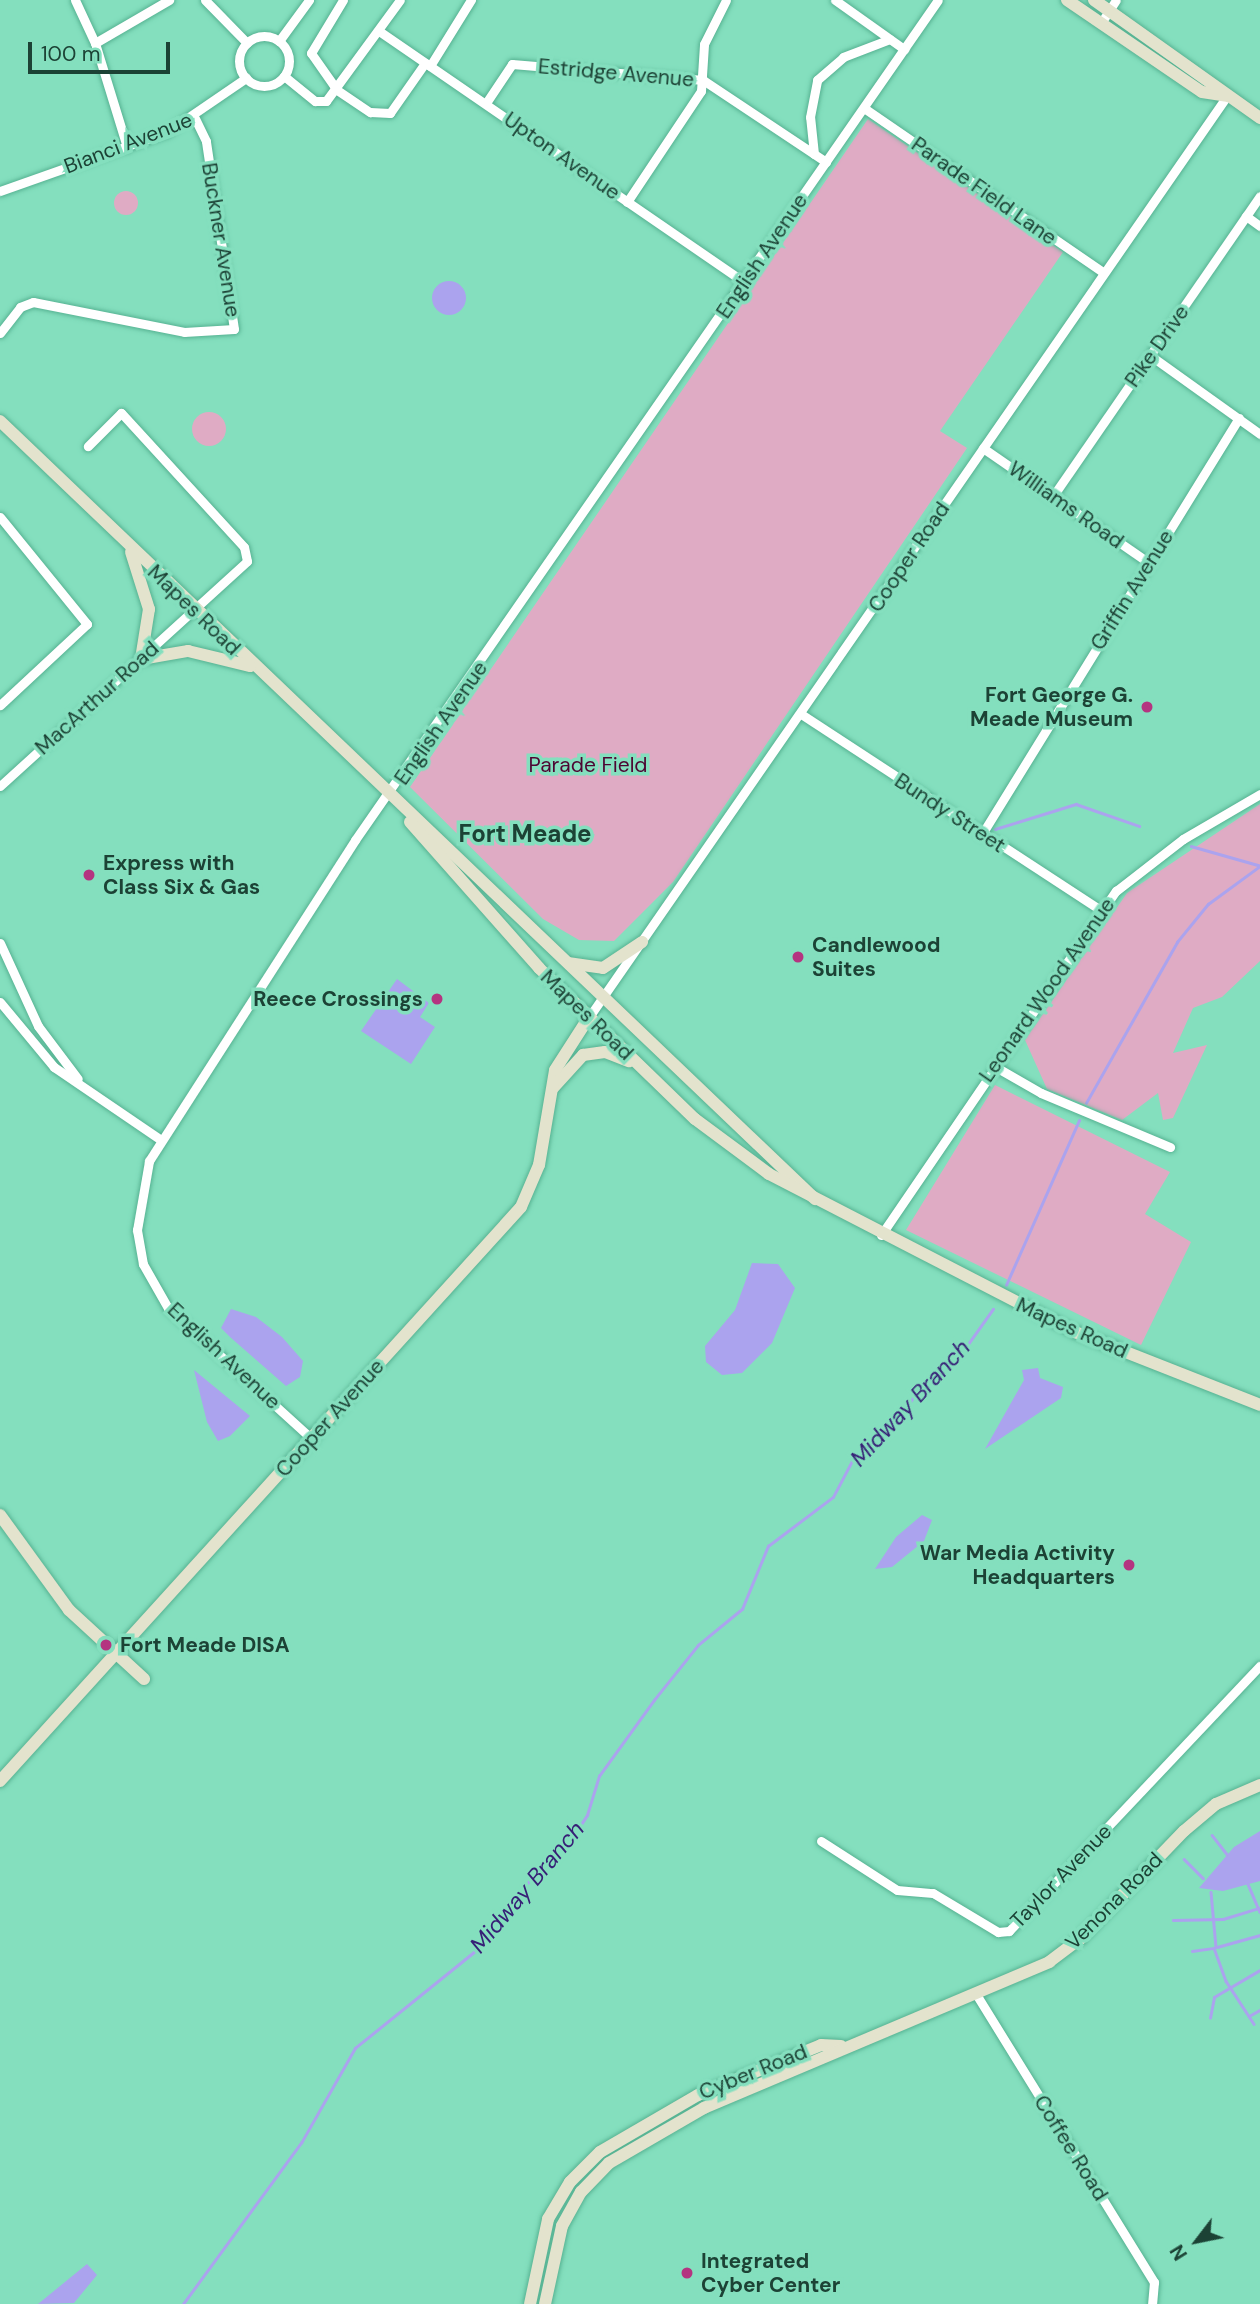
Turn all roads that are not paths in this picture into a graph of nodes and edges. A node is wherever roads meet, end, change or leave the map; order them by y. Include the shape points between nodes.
1 (75, 0) edge
2 (169, 0) edge
3 (205, 0) edge
4 (309, 0) edge
5 (343, 0) edge
6 (400, 0) edge
7 (471, 0) edge
8 (726, 0) edge
9 (835, 0) edge
10 (938, 0) edge
11 (1068, 0) edge
12 (1094, 0) edge
13 (1113, 5) edge
14 (1101, 23) junction
15 (379, 31) junction
16 (890, 39) junction
17 (279, 41) junction
18 (95, 43) junction
19 (247, 43) junction
20 (904, 49) junction
21 (428, 65) junction
22 (284, 76) junction
23 (246, 78) junction
24 (703, 80) junction
25 (337, 90) junction
26 (1227, 96) junction
27 (486, 103) junction
28 (864, 108) junction
29 (195, 118) junction
30 (1260, 118) edge
31 (127, 147) junction
32 (814, 154) junction
33 (826, 162) junction
34 (1, 187) edge
35 (1260, 196) edge
36 (627, 202) junction
37 (1246, 216) junction
38 (1260, 226) edge
39 (1104, 273) junction
40 (744, 282) junction
41 (0, 332) edge
42 (1151, 356) junction
43 (1239, 418) junction
44 (0, 421) edge
45 (1260, 434) edge
46 (89, 446) dead end
47 (983, 448) junction
48 (1053, 496) junction
49 (0, 517) edge
50 (130, 548) junction
51 (1149, 563) junction
52 (195, 610) junction
53 (141, 659) junction
54 (255, 668) junction
55 (0, 705) edge
56 (801, 714) junction
57 (0, 786) edge
58 (1260, 794) edge
59 (390, 797) junction
60 (982, 834) junction
61 (1101, 910) junction
62 (642, 942) junction
63 (0, 943) edge
64 (4, 957) edge
65 (564, 961) junction
66 (603, 998) junction
67 (0, 1002) edge
68 (589, 1017) junction
69 (38, 1026) junction
70 (22, 1035) junction
71 (639, 1065) junction
72 (994, 1066) junction
73 (81, 1083) junction
74 (551, 1091) junction
75 (161, 1140) junction
76 (1170, 1147) dead end
77 (815, 1199) junction
78 (881, 1235) junction
79 (1260, 1405) edge
80 (313, 1440) junction
81 (0, 1515) edge
82 (114, 1653) junction
83 (1260, 1666) edge
84 (144, 1679) dead end
85 (0, 1782) edge
86 (1260, 1785) edge
87 (821, 1841) dead end
88 (976, 1994) junction
89 (841, 2046) junction
90 (530, 2304) edge
91 (545, 2304) edge
92 (1152, 2304) edge

1 - 18 street
2 - 18 street
3 - 19 street
4 - 17 street
5 - 25 street via 311,53
6 - 15 street
7 - 21 street
8 - 24 street via 707,33
9 - 16 street
10 - 20 street, English Avenue
11 - 14 street
12 - 13 street
13 - 14 street
13 - 26 street
14 - 26 street via 1202,92
15 - 21 street, Upton Avenue
15 - 25 street
16 - 20 street
16 - 32 street via 843,57 817,80 810,117
17 - 19 street via 260,36
17 - 22 street via 289,58
18 - 31 street
19 - 23 street via 239,65
20 - 28 street, English Avenue
21 - 25 street via 390,113 370,112
21 - 27 street, Upton Avenue
22 - 23 street via 267,86
22 - 25 street via 315,101
23 - 29 street, Bianci Avenue
24 - 27 street, Estridge Avenue via 512,64
24 - 32 street, Estridge Avenue
24 - 36 street
26 - 30 street
26 - 39 street, Cooper Road
27 - 36 street, Upton Avenue
28 - 33 street, English Avenue
28 - 39 street, Parade Field Lane
29 - 31 street, Bianci Avenue
29 - 41 street, Buckner Avenue via 206,141 234,329 184,332 33,302 20,307
31 - 34 street, Bianci Avenue
32 - 33 street, Estridge Avenue
33 - 40 street, English Avenue
35 - 37 street, Pike Drive
36 - 40 street, Upton Avenue
37 - 38 street
37 - 42 street, Pike Drive
39 - 47 street, Cooper Road
40 - 59 street, English Avenue
42 - 43 street
42 - 48 street, Pike Drive
43 - 45 street
43 - 51 street, Griffin Avenue
44 - 50 street, Mapes Road
46 - 52 street, MacArthur Road via 121,413 244,547 244,566
47 - 48 street, Williams Road
47 - 56 street, Cooper Road
48 - 51 street, Williams Road
49 - 55 street via 87,624
50 - 52 street, Mapes Road
50 - 53 street via 149,609
51 - 60 street, Griffin Avenue
52 - 53 street, MacArthur Road
52 - 54 street, Mapes Road
53 - 54 street via 188,651
53 - 57 street, MacArthur Road
54 - 59 street, Mapes Road
56 - 60 street, Bundy Street
56 - 62 street, Cooper Road
58 - 61 street, Leonard Wood Avenue via 1155,858
59 - 65 street, Mapes Road
59 - 68 street, Mapes Road
59 - 75 street, English Avenue
60 - 61 street, Bundy Street
61 - 72 street, Leonard Wood Avenue
62 - 65 street via 603,968
62 - 66 street, Cooper Road
63 - 64 street
64 - 69 street
65 - 66 street, Mapes Road
66 - 68 street, Cooper Road
66 - 77 street, Mapes Road
67 - 70 street
68 - 71 street, Mapes Road
68 - 74 street, Cooper Avenue via 560,1058
69 - 70 street
69 - 73 street
70 - 73 street via 54,1068
71 - 74 street via 589,1053
71 - 77 street, Mapes Road via 695,1119
72 - 76 street via 1041,1093
72 - 78 street, Leonard Wood Avenue
73 - 75 street
74 - 80 street, Cooper Avenue via 539,1165 521,1207
75 - 80 street, English Avenue via 137,1200 143,1264 168,1308
77 - 78 street, Mapes Road
78 - 79 street, Mapes Road via 1075,1332
80 - 82 street, Cooper Avenue
81 - 82 street via 69,1610
82 - 84 street
82 - 85 street, Cooper Avenue
83 - 87 street, Taylor Avenue via 1009,1931 998,1932 933,1893 897,1890
86 - 88 street, Venona Road via 1216,1804 1080,1939 1049,1962
88 - 89 street, Venona Road
88 - 92 street, Coffee Road via 1154,2282
89 - 90 street, Cyber Road via 821,2045 698,2095 594,2157 548,2219
89 - 91 street, Cyber Road via 827,2059 681,2119 598,2172 556,2238

